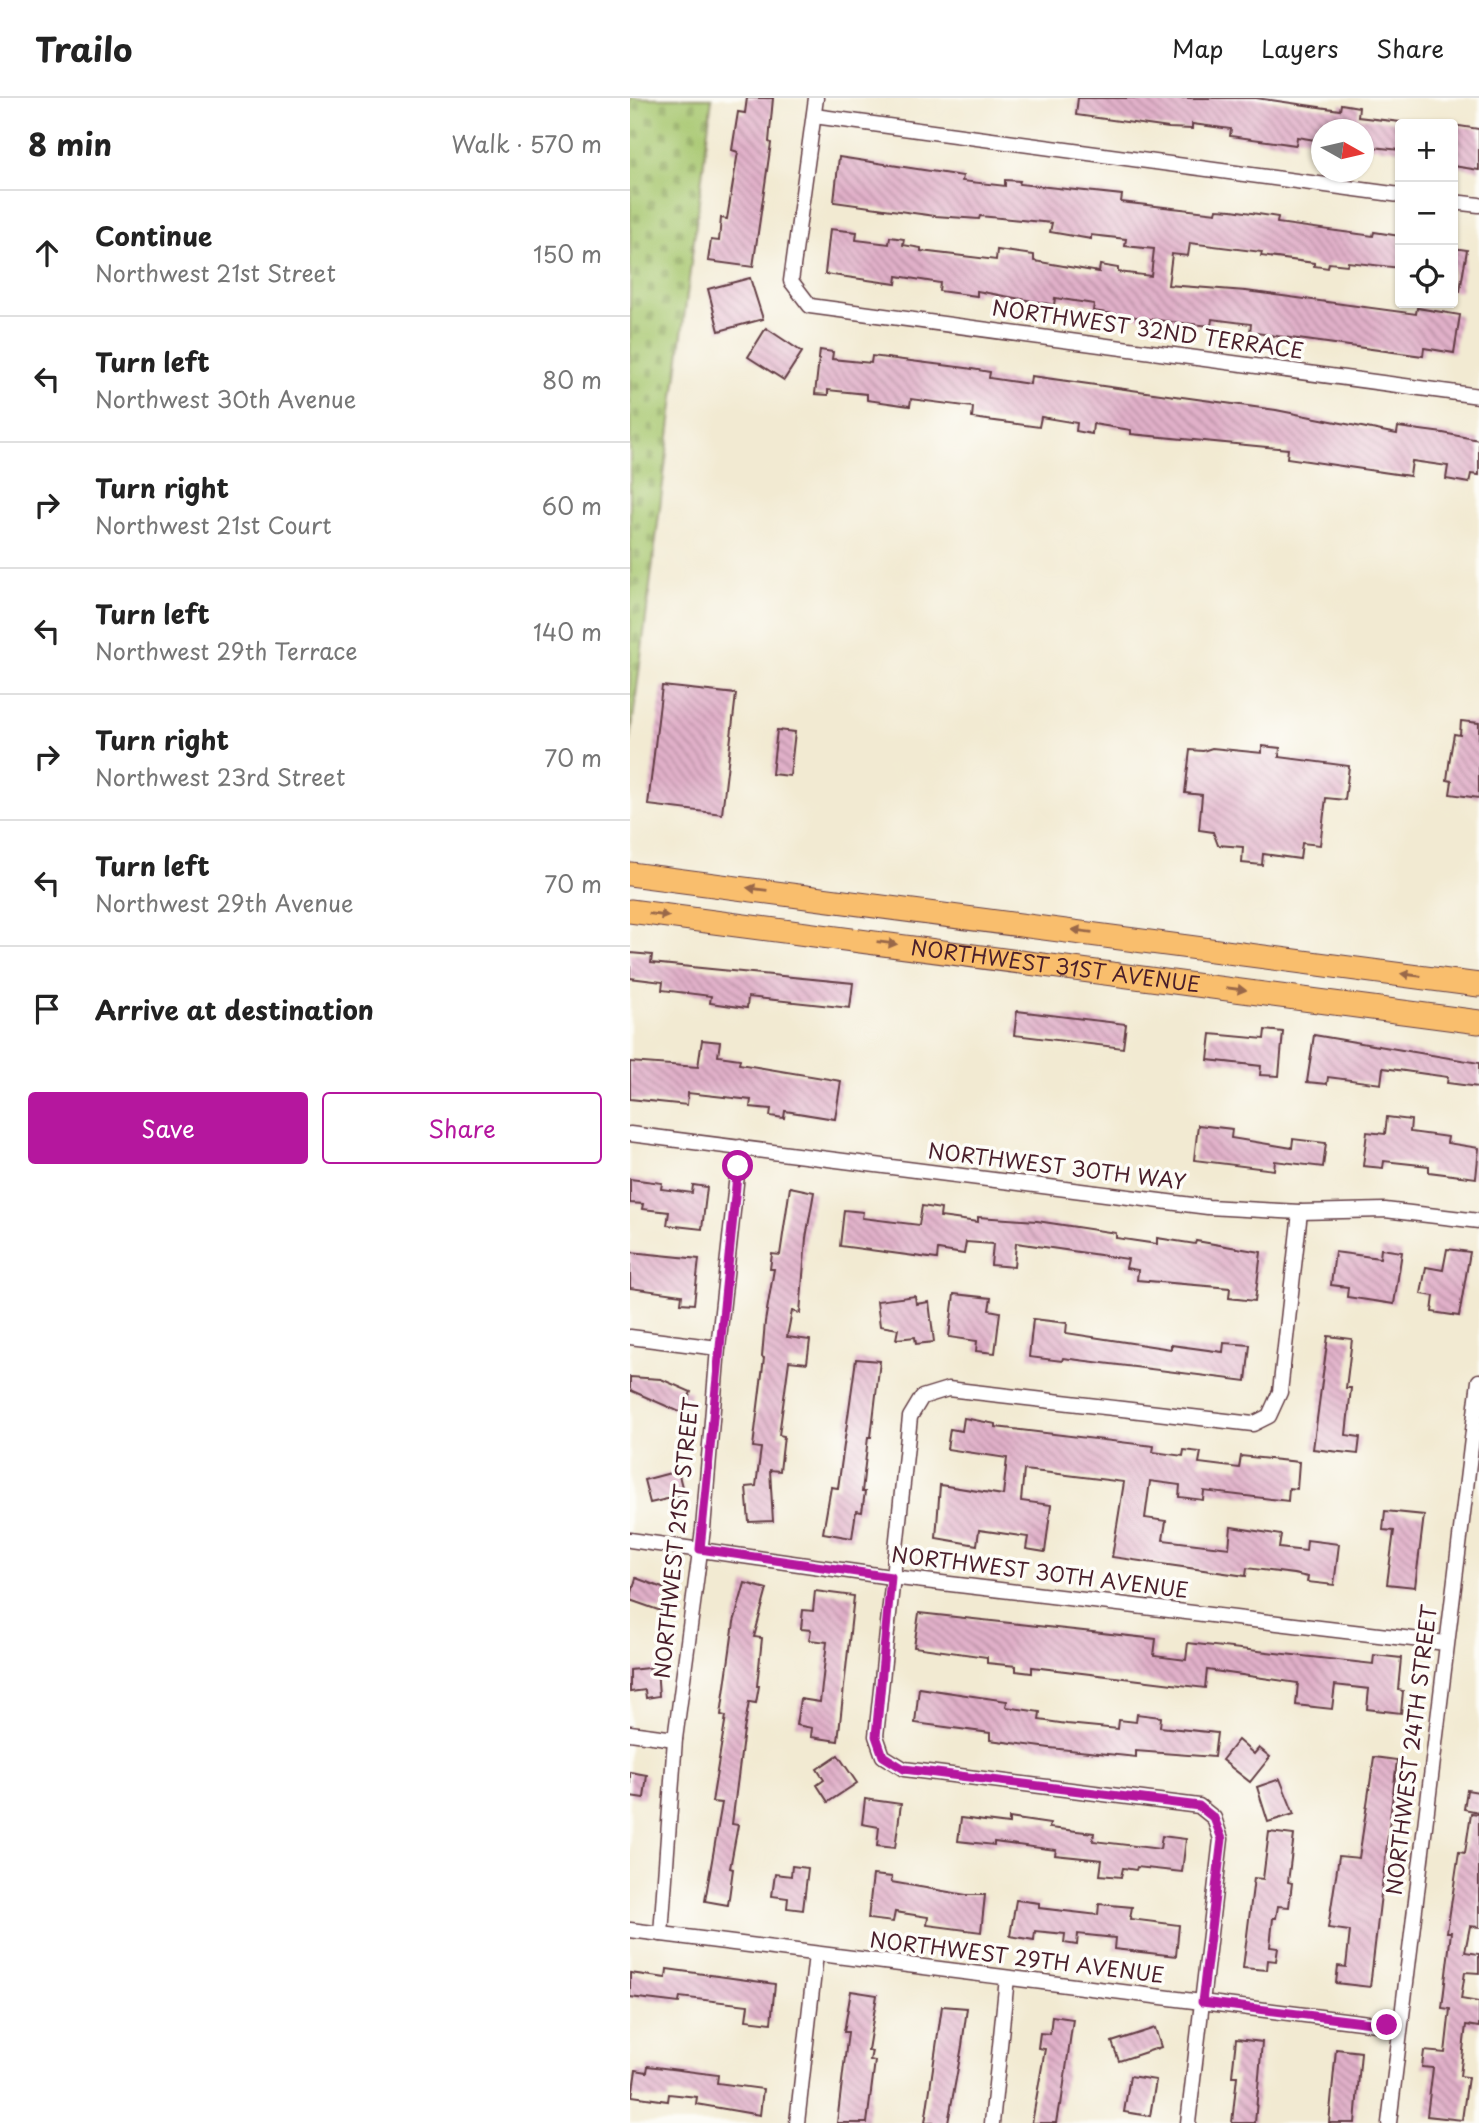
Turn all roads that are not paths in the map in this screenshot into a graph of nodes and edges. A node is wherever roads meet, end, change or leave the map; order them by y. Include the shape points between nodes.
1 (816, 98) edge
2 (814, 116) junction
3 (1395, 194) edge
4 (1458, 203) edge
5 (1479, 205) edge
6 (1479, 396) edge
7 (630, 874) edge
8 (630, 911) edge
9 (1479, 985) edge
10 (1479, 1022) edge
11 (630, 1134) edge
12 (740, 1147) junction
13 (1300, 1212) junction
14 (1479, 1221) edge
15 (630, 1337) edge
16 (718, 1348) junction
17 (1479, 1381) edge
18 (1477, 1416) edge
19 (630, 1540) edge
20 (700, 1549) junction
21 (891, 1577) junction
22 (1446, 1643) junction
23 (630, 1733) edge
24 (675, 1739) junction
25 (630, 1930) edge
26 (661, 1934) junction
27 (816, 1954) junction
28 (1007, 1978) junction
29 (1202, 2002) junction
30 (1400, 2027) junction
31 (797, 2123) edge
32 (992, 2123) edge
33 (1188, 2123) edge
34 (1389, 2123) edge

1 - 2 street
2 - 3 street
2 - 6 street, NORTHWEST 32ND TERRACE via 791,281 810,306
4 - 5 street
9 -> 7 main road, NORTHWEST 31ST AVENUE
8 -> 10 main road, NORTHWEST 31ST AVENUE
11 - 12 street, NORTHWEST 30TH WAY
12 - 13 street, NORTHWEST 30TH WAY via 1208,1207
12 - 16 street, NORTHWEST 21ST STREET
13 - 14 street, NORTHWEST 30TH WAY via 1385,1210
13 - 21 street via 1280,1392 1269,1416 1253,1423 948,1389 922,1397 910,1417
15 - 16 street
16 - 20 street, NORTHWEST 21ST STREET
17 - 18 street, NORTHWEST 24TH STREET
18 - 22 street, NORTHWEST 24TH STREET
19 - 20 street, NORTHWEST 30TH AVENUE
20 - 21 street, NORTHWEST 30TH AVENUE
20 - 24 street, NORTHWEST 21ST STREET
21 - 22 street, NORTHWEST 30TH AVENUE
21 - 29 street via 876,1736 883,1756 904,1769 1199,1806 1214,1818 1222,1839
22 - 30 street, NORTHWEST 24TH STREET
23 - 24 street
24 - 26 street, NORTHWEST 21ST STREET
25 - 26 street, NORTHWEST 29TH AVENUE
26 - 27 street, NORTHWEST 29TH AVENUE
27 - 28 street, NORTHWEST 29TH AVENUE
27 - 31 street
28 - 29 street, NORTHWEST 29TH AVENUE
28 - 32 street
29 - 30 street, NORTHWEST 29TH AVENUE
29 - 33 street
30 - 34 street, NORTHWEST 24TH STREET

